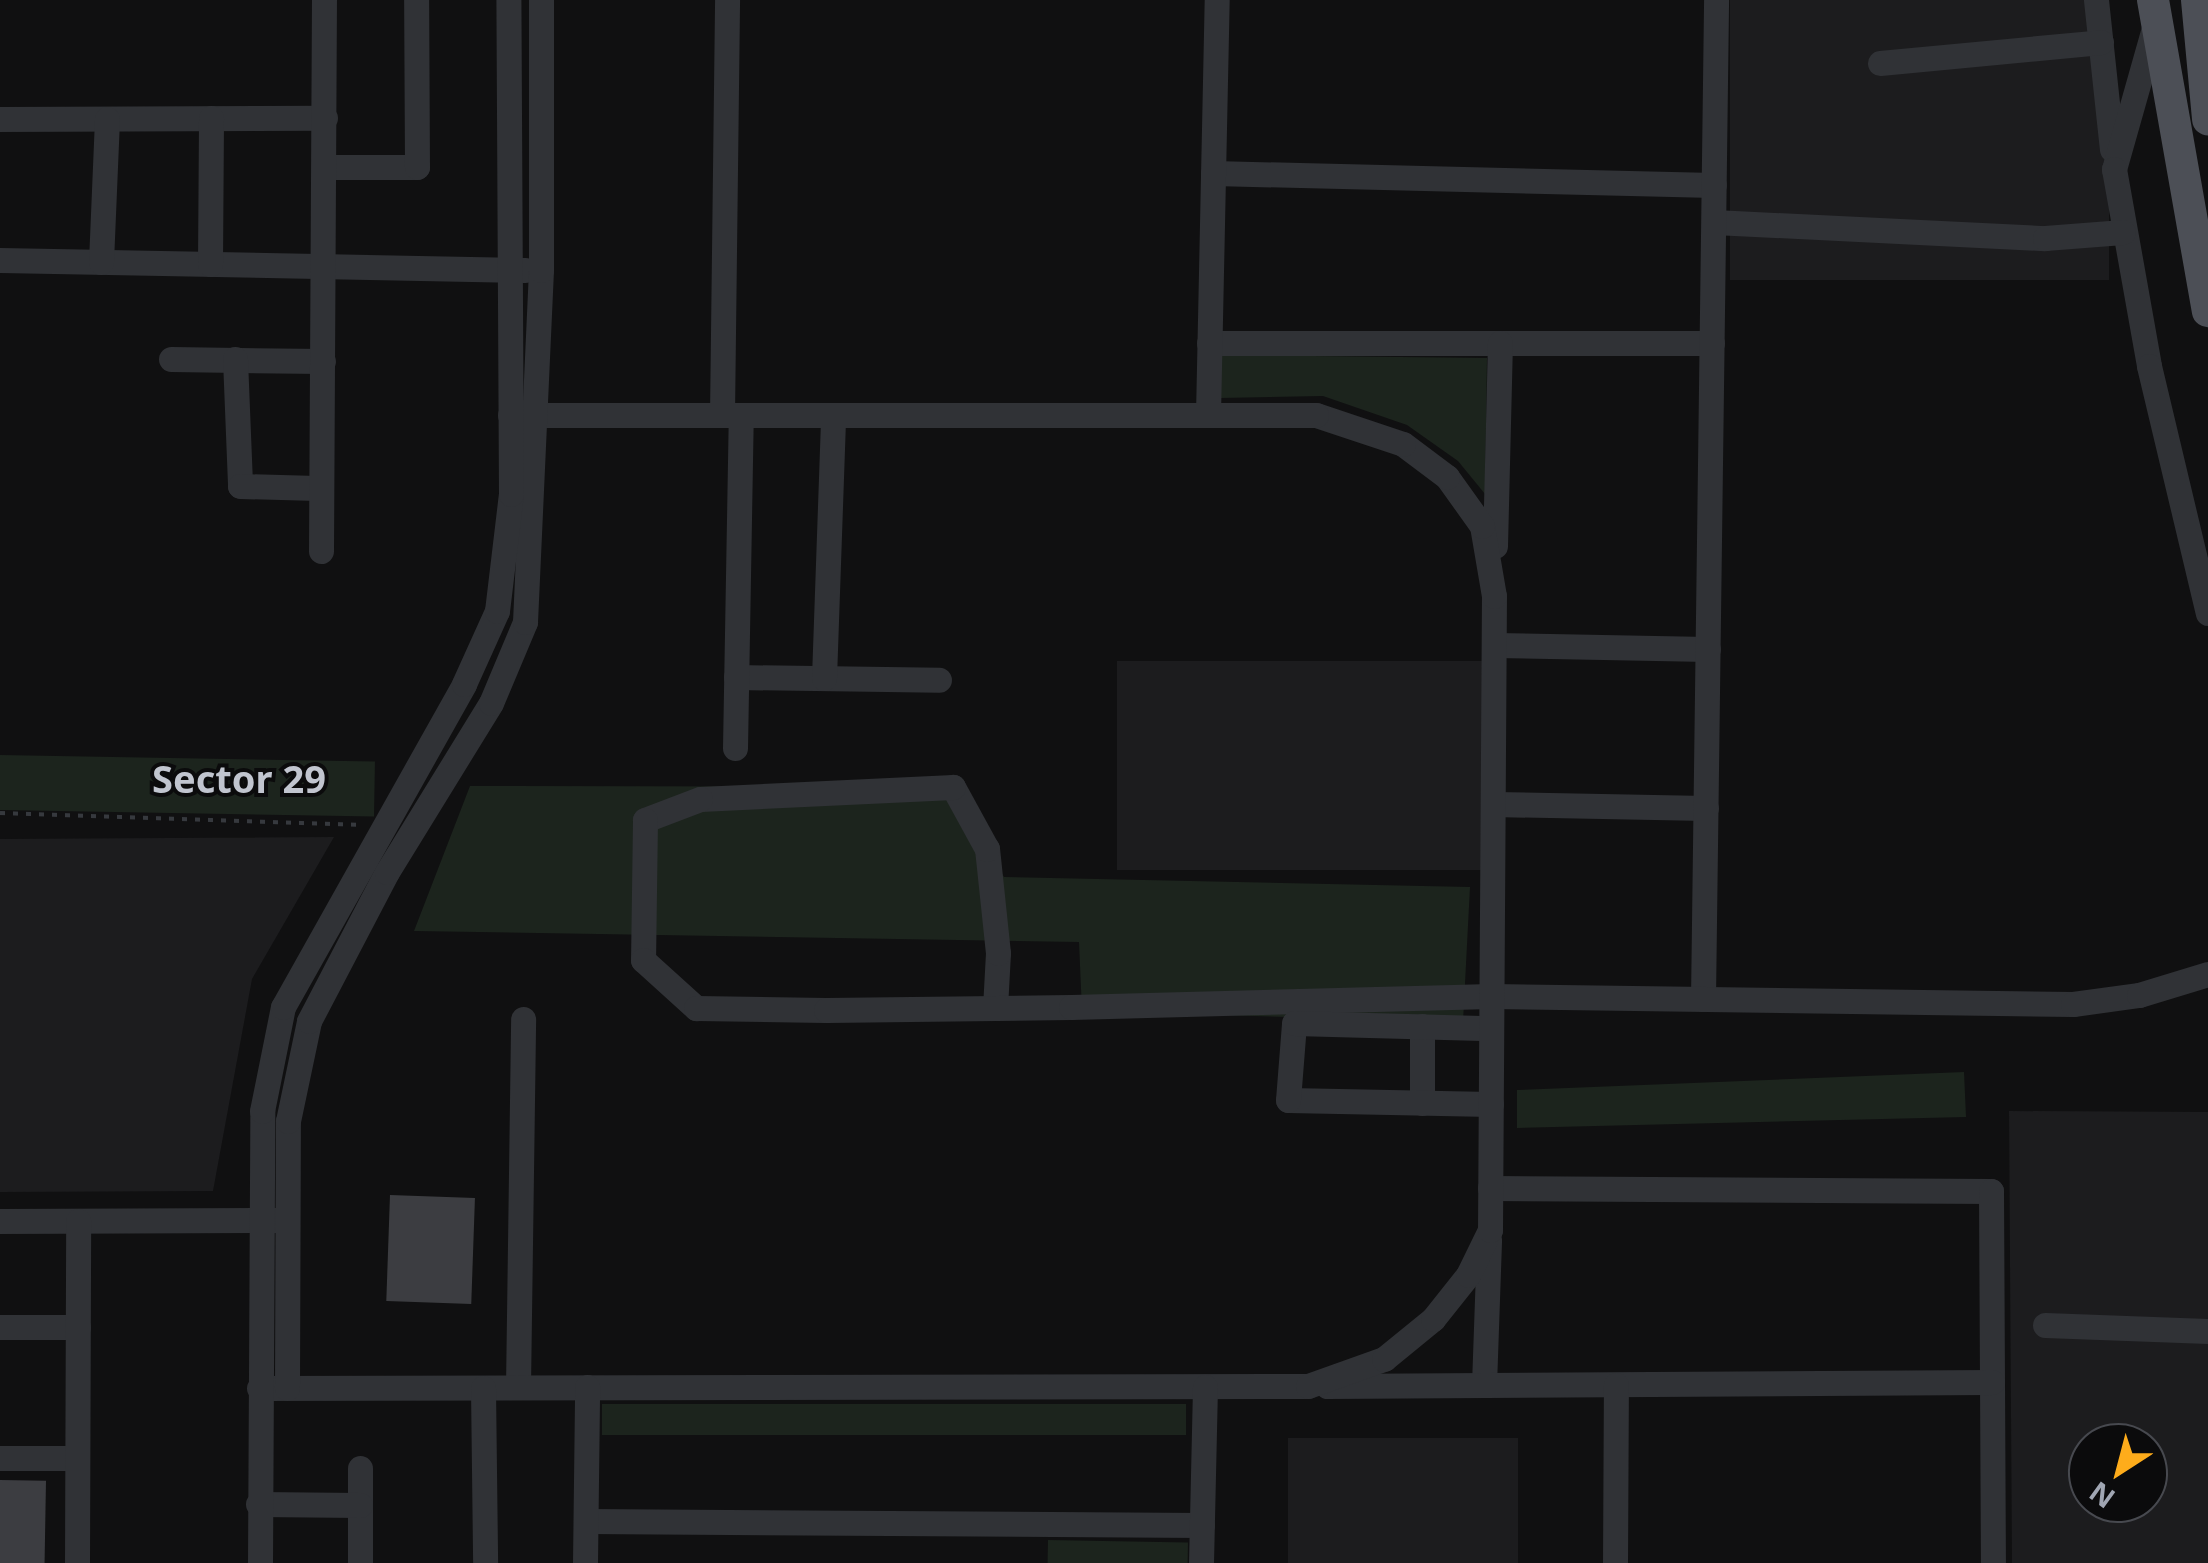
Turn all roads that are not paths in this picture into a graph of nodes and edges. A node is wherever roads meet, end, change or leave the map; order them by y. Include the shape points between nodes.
1 (324, 0) edge
2 (416, 0) edge
3 (508, 0) edge
4 (541, 0) edge
5 (727, 0) edge
6 (1217, 0) edge
7 (1716, 0) edge
8 (2096, 0) edge
9 (2197, 0) edge
10 (2154, 14) edge
11 (2101, 42) junction
12 (1880, 63) dead end
13 (107, 118) junction
14 (211, 118) junction
15 (325, 118) junction
16 (0, 119) edge
17 (2208, 119) edge
18 (324, 166) junction
19 (2114, 169) junction
20 (1213, 173) junction
21 (1714, 185) junction
22 (1714, 222) junction
23 (2122, 232) junction
24 (0, 260) edge
25 (101, 262) junction
26 (210, 264) junction
27 (323, 266) junction
28 (510, 270) junction
29 (541, 270) junction
30 (2208, 311) edge
31 (1209, 343) junction
32 (1500, 343) junction
33 (1712, 343) junction
34 (171, 360) dead end
35 (236, 360) junction
36 (322, 360) junction
37 (538, 412) junction
38 (510, 415) junction
39 (731, 415) junction
40 (833, 415) junction
41 (1208, 416) junction
42 (317, 488) junction
43 (321, 550) dead end
44 (1494, 596) junction
45 (2208, 613) edge
46 (1494, 645) junction
47 (1708, 649) junction
48 (736, 677) junction
49 (824, 678) junction
50 (940, 680) dead end
51 (735, 748) dead end
52 (1492, 804) junction
53 (1706, 808) junction
54 (2208, 974) edge
55 (1492, 996) junction
56 (1703, 999) junction
57 (995, 1008) junction
58 (523, 1019) dead end
59 (1422, 1026) junction
60 (1491, 1028) junction
61 (1422, 1104) junction
62 (1490, 1104) junction
63 (1490, 1188) junction
64 (261, 1220) junction
65 (288, 1220) junction
66 (0, 1221) edge
67 (78, 1221) junction
68 (1490, 1230) junction
69 (2045, 1325) dead end
70 (0, 1326) edge
71 (78, 1327) junction
72 (2208, 1331) edge
73 (1992, 1382) junction
74 (1616, 1384) junction
75 (1484, 1385) junction
76 (1204, 1386) junction
77 (1308, 1386) junction
78 (518, 1387) junction
79 (587, 1387) junction
80 (259, 1388) junction
81 (287, 1388) junction
82 (484, 1388) junction
83 (0, 1458) edge
84 (76, 1458) junction
85 (360, 1468) dead end
86 (258, 1504) junction
87 (360, 1505) junction
88 (586, 1521) junction
89 (1202, 1525) junction
90 (77, 1563) edge
91 (260, 1563) edge
92 (360, 1563) edge
93 (485, 1563) edge
94 (585, 1563) edge
95 (1201, 1563) edge
96 (1615, 1563) edge
97 (1992, 1563) edge

1 - 15 street
2 - 18 street via 417,167
3 - 28 street
4 - 29 street
5 - 39 street
6 - 20 street
7 - 21 street
8 - 11 street
9 - 17 main road
10 - 19 street
10 - 30 main road
11 - 12 street
11 - 19 street
13 - 14 street
13 - 16 street
13 - 25 street
14 - 15 street
14 - 26 street
15 - 18 street
18 - 27 street
19 - 23 street
20 - 21 street
20 - 31 street
21 - 22 street
22 - 23 street via 2045,238
22 - 33 street
23 - 45 street
24 - 25 street
25 - 26 street
26 - 27 street
27 - 28 street
27 - 36 street
28 - 29 street
28 - 38 street
29 - 37 street
31 - 32 street
31 - 41 street
32 - 33 street
32 - 44 street
33 - 47 street
34 - 35 street
35 - 36 street
35 - 42 street via 240,486
36 - 42 street
37 - 38 street
37 - 39 street
37 - 65 street via 525,622 490,703 387,872 309,1021 288,1121
38 - 64 street via 511,494 497,611 464,684 283,1007 262,1111
39 - 40 street
39 - 48 street
40 - 41 street
40 - 49 street
41 - 44 street via 1316,415 1403,444 1447,477 1482,526
42 - 43 street
44 - 46 street
46 - 47 street
46 - 52 street
47 - 53 street
48 - 49 street
48 - 51 street
49 - 50 street
52 - 53 street
52 - 55 street
53 - 56 street
54 - 56 street via 2138,995 2073,1004
55 - 56 street
55 - 57 street
55 - 60 street
57 - 57 street via 696,1008 643,960 645,820 700,799 953,787 987,849 998,952
58 - 78 street
59 - 60 street
59 - 61 street
59 - 61 street via 1294,1022 1288,1100
60 - 62 street
61 - 62 street
62 - 63 street
63 - 68 street
63 - 73 street via 1991,1190
64 - 65 street
64 - 67 street
64 - 80 street
65 - 81 street
66 - 67 street
67 - 71 street
68 - 75 street
68 - 77 street via 1468,1274 1433,1319 1384,1358
69 - 72 street
70 - 71 street
71 - 84 street
73 - 74 street
73 - 97 street
74 - 75 street
74 - 96 street
75 - 77 street
76 - 77 street
76 - 79 street
76 - 89 street
78 - 79 street
78 - 82 street
79 - 88 street
80 - 81 street
80 - 86 street
81 - 82 street
82 - 93 street
83 - 84 street
84 - 90 street
85 - 87 street
86 - 87 street
86 - 91 street
87 - 92 street
88 - 89 street
88 - 94 street
89 - 95 street

